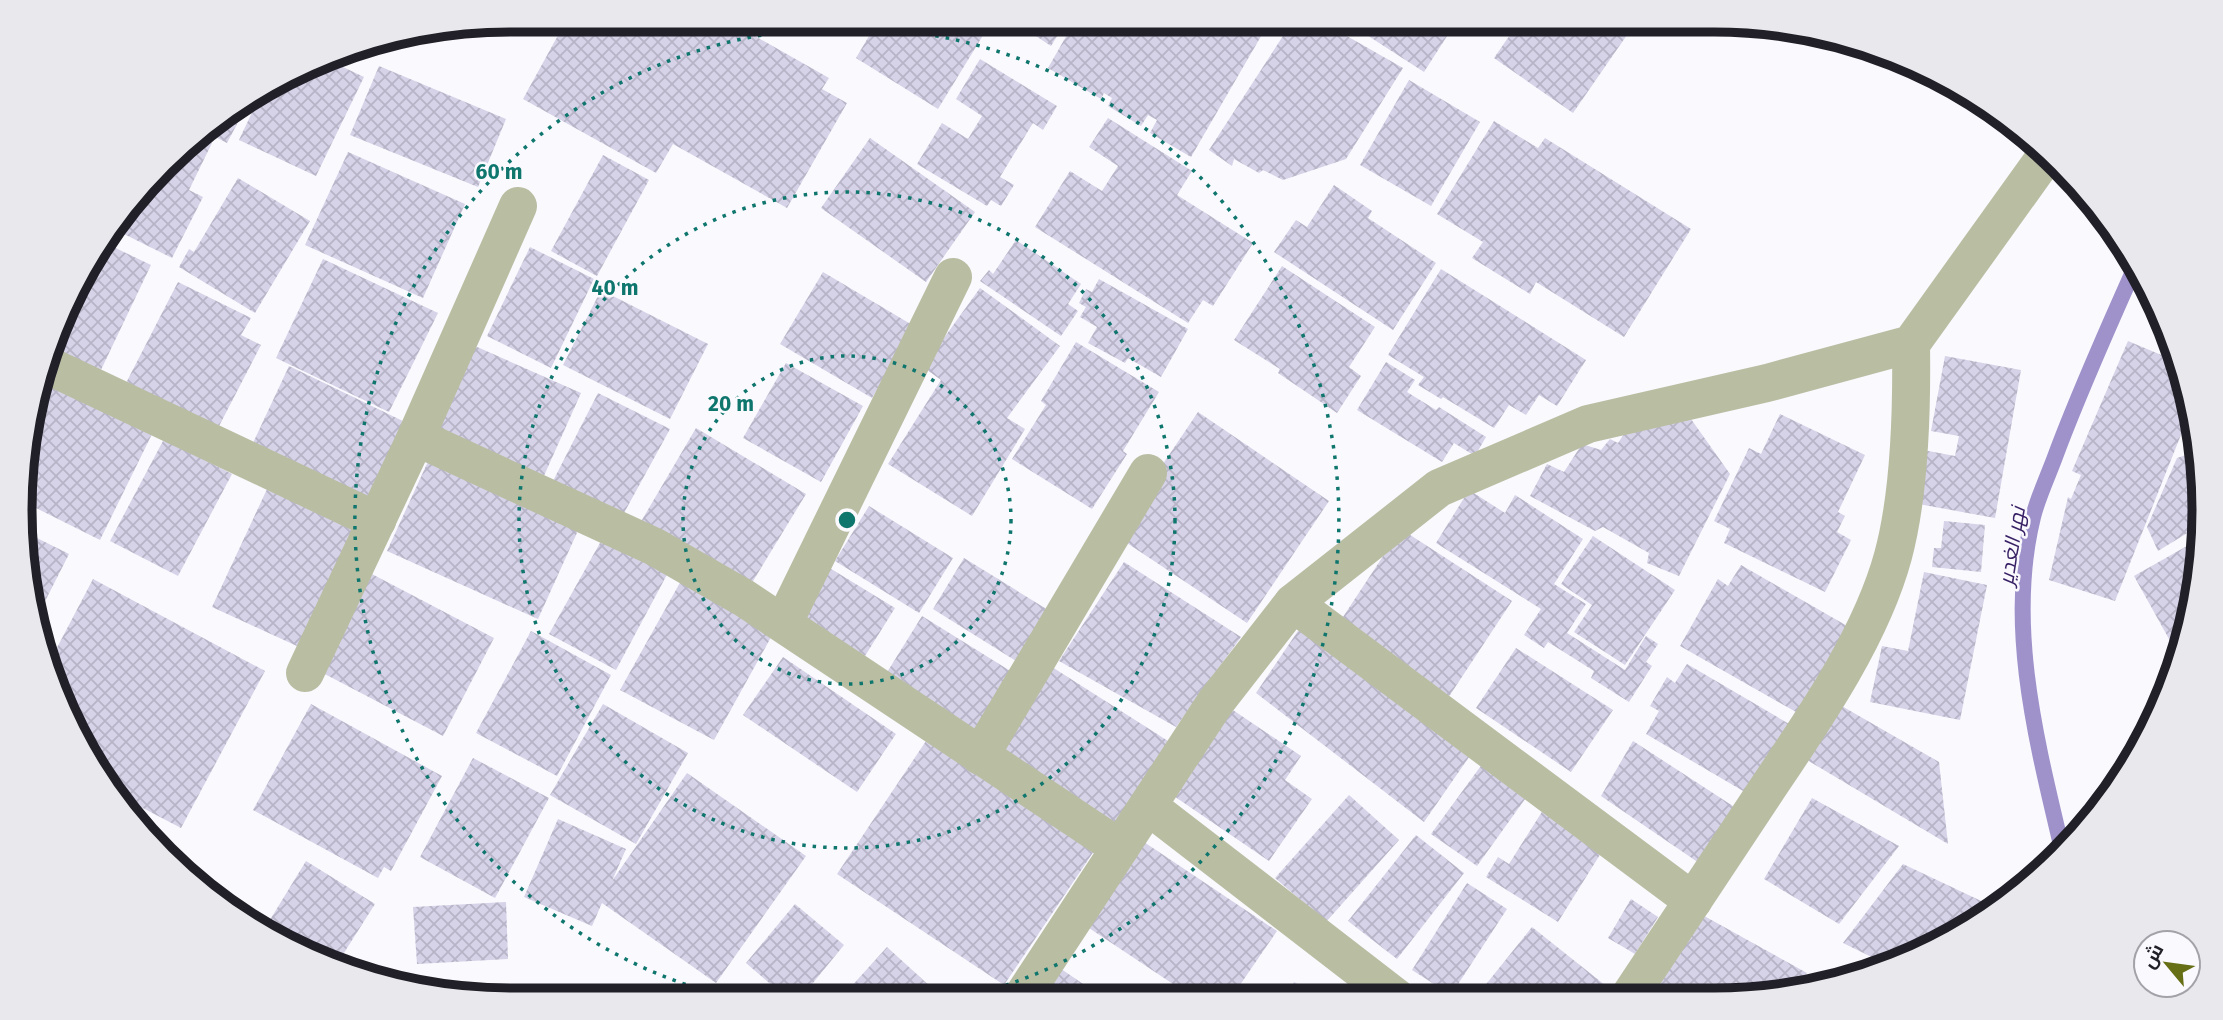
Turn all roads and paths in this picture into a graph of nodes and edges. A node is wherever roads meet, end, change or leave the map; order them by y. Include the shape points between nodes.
1 (2041, 163) edge
2 (518, 206) dead end
3 (953, 277) dead end
4 (1911, 344) junction
5 (53, 368) edge
6 (416, 437) junction
7 (1148, 473) dead end
8 (377, 521) junction
9 (1293, 603) junction
10 (785, 622) junction
11 (305, 673) dead end
12 (980, 756) junction
13 (1148, 806) junction
14 (1120, 848) junction
15 (1693, 901) junction
16 (1028, 988) edge
17 (1384, 988) edge
18 (1635, 988) edge

1 - 4 street
2 - 6 street
3 - 10 street
4 - 9 street via 1588,424 1438,488
4 - 15 street via 1906,475 1893,556 1863,631 1831,690
5 - 8 street
6 - 8 street
6 - 10 street via 655,547
7 - 12 street
8 - 11 street
9 - 13 street via 1215,703
9 - 15 street
10 - 12 street
12 - 14 street
13 - 14 street
13 - 17 street
14 - 16 street
15 - 18 street

